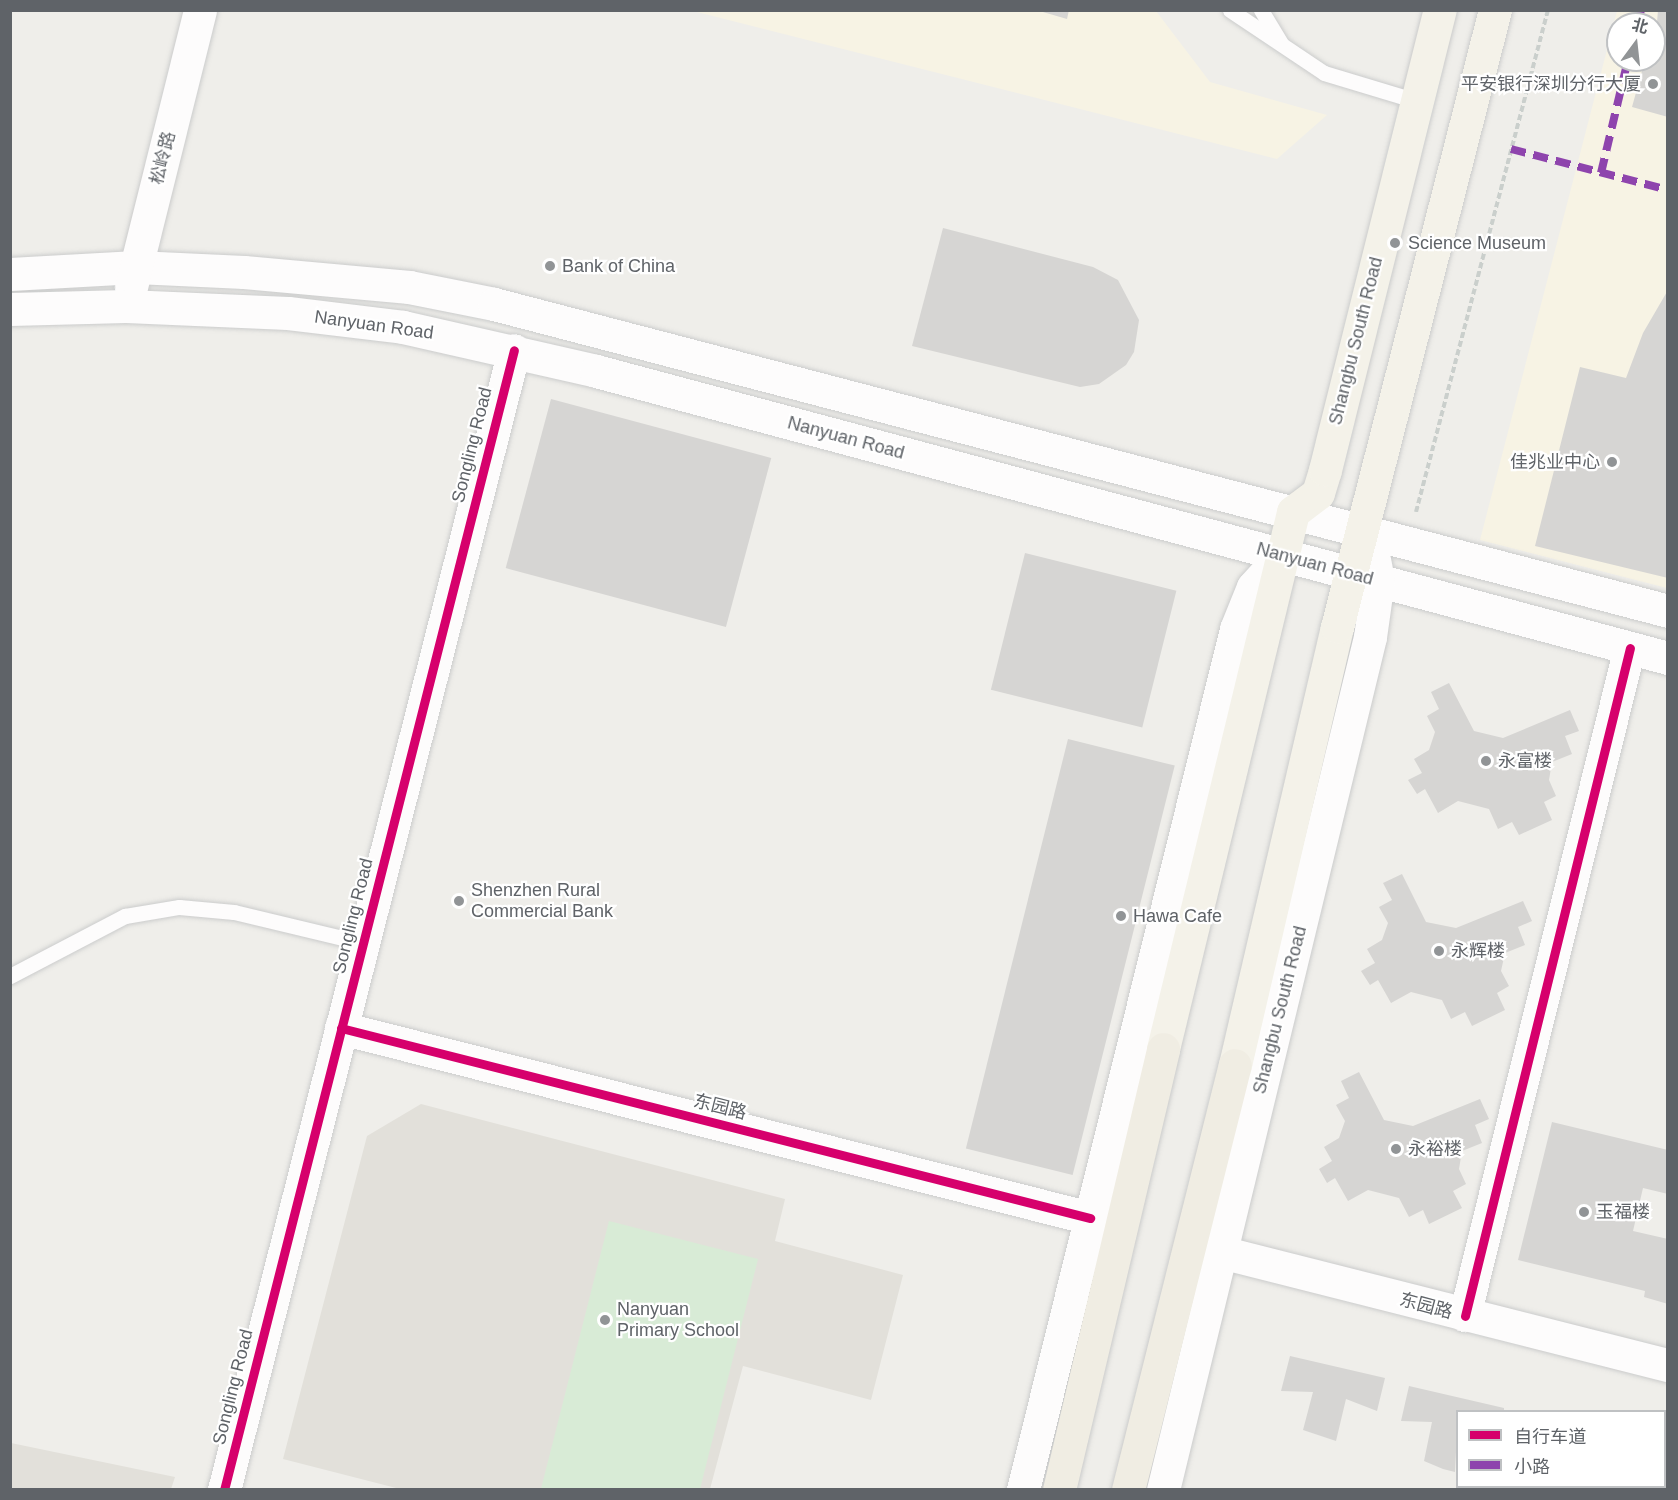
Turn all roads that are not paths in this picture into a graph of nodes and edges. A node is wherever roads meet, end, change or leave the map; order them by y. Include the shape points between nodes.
1 (200, 10) edge
2 (1230, 10) edge
3 (1261, 10) edge
4 (1440, 10) edge
5 (1495, 10) edge
6 (1284, 48) junction
7 (1417, 101) junction
8 (136, 267) junction
9 (10, 274) edge
10 (126, 306) junction
11 (10, 309) edge
12 (514, 351) junction
13 (1293, 512) junction
14 (1362, 530) junction
15 (1282, 555) junction
16 (1364, 577) junction
17 (1668, 611) edge
18 (1630, 648) junction
19 (1668, 658) edge
20 (363, 943) junction
21 (10, 976) edge
22 (341, 1028) junction
23 (1163, 1049) joint
24 (1235, 1065) joint
25 (1090, 1218) junction
26 (1221, 1252) junction
27 (1465, 1316) junction
28 (1668, 1365) edge
29 (224, 1490) edge
30 (1023, 1490) edge
31 (1059, 1490) edge
32 (1128, 1490) edge
33 (1163, 1490) edge

1 - 8 main road, 松岭路
2 - 6 lane
3 - 6 lane
4 - 7 main road, Shangbu South Road
5 - 14 main road, Shangbu South Road
6 - 7 lane via 1340,80
7 - 13 main road, Shangbu South Road via 1325,470 1318,493
8 - 9 main road
8 - 10 main road, 松岭路
8 - 13 main road via 409,287 494,303
10 - 11 main road, Nanyuan Road
10 - 12 main road, Nanyuan Road via 288,313 403,327
12 - 15 main road, Nanyuan Road
12 - 20 main road, Songling Road
13 - 14 main road
13 - 15 main road
14 - 16 main road, Shangbu South Road
14 - 17 main road
15 - 16 main road, Nanyuan Road
15 - 23 main road
15 - 25 main road via 1253,587 1236,629
16 - 18 main road, Nanyuan Road
16 - 24 main road, Shangbu South Road
16 - 26 main road, Shangbu South Road via 1370,637
18 - 19 main road, Nanyuan Road
18 - 27 street
20 - 21 lane via 234,912 179,906 125,916
20 - 22 main road, Songling Road
22 - 25 main road, 东园路
22 - 29 main road, Songling Road
23 - 31 highway
24 - 32 highway
25 - 30 main road
26 - 27 main road, 东园路
26 - 33 main road, Shangbu South Road
27 - 28 main road, 东园路

